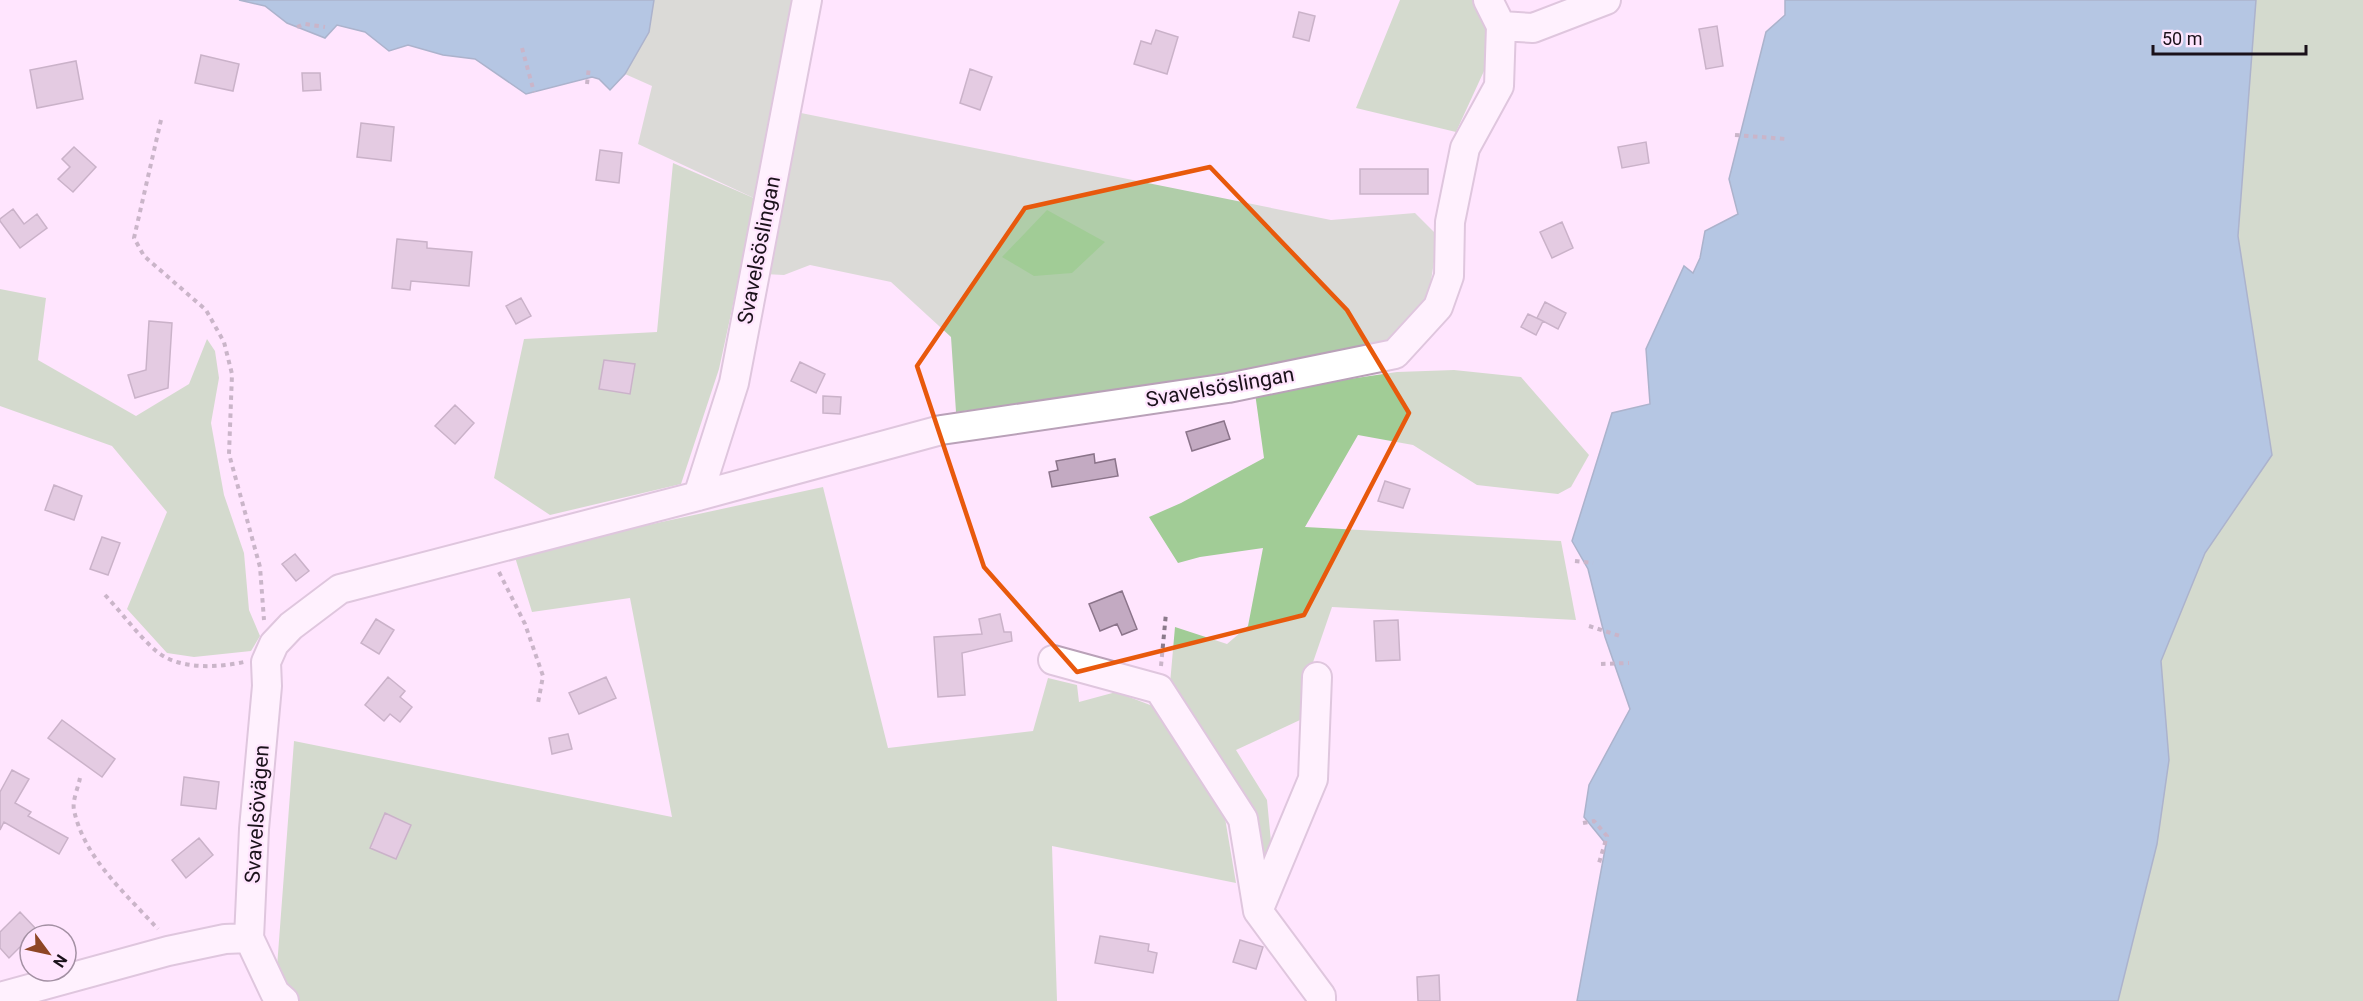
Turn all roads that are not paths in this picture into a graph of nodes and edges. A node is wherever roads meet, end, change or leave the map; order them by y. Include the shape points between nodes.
1 (807, 0) edge
2 (1488, 0) edge
3 (1606, 0) edge
4 (1501, 26) junction
5 (698, 496) junction
6 (277, 644) joint
7 (1053, 660) dead end
8 (1317, 677) dead end
9 (1258, 911) junction
10 (249, 938) junction
11 (0, 997) edge
12 (284, 1001) edge
13 (1321, 1001) edge

1 - 5 street, Svavelsöslingan via 734,383
2 - 4 street, Svavelsöslingan
3 - 4 street via 1533,28
4 - 5 street, Svavelsöslingan via 1499,86 1465,148 1450,222 1449,276 1438,307 1395,354 1228,388 941,430
5 - 6 street, Svavelsöslingan via 340,589
6 - 10 street, Svavelsövägen via 267,686
7 - 9 street via 1159,689 1243,819
8 - 9 street via 1313,779
9 - 13 street
10 - 11 street via 168,951
10 - 12 street, Svavelsövägen via 275,993

